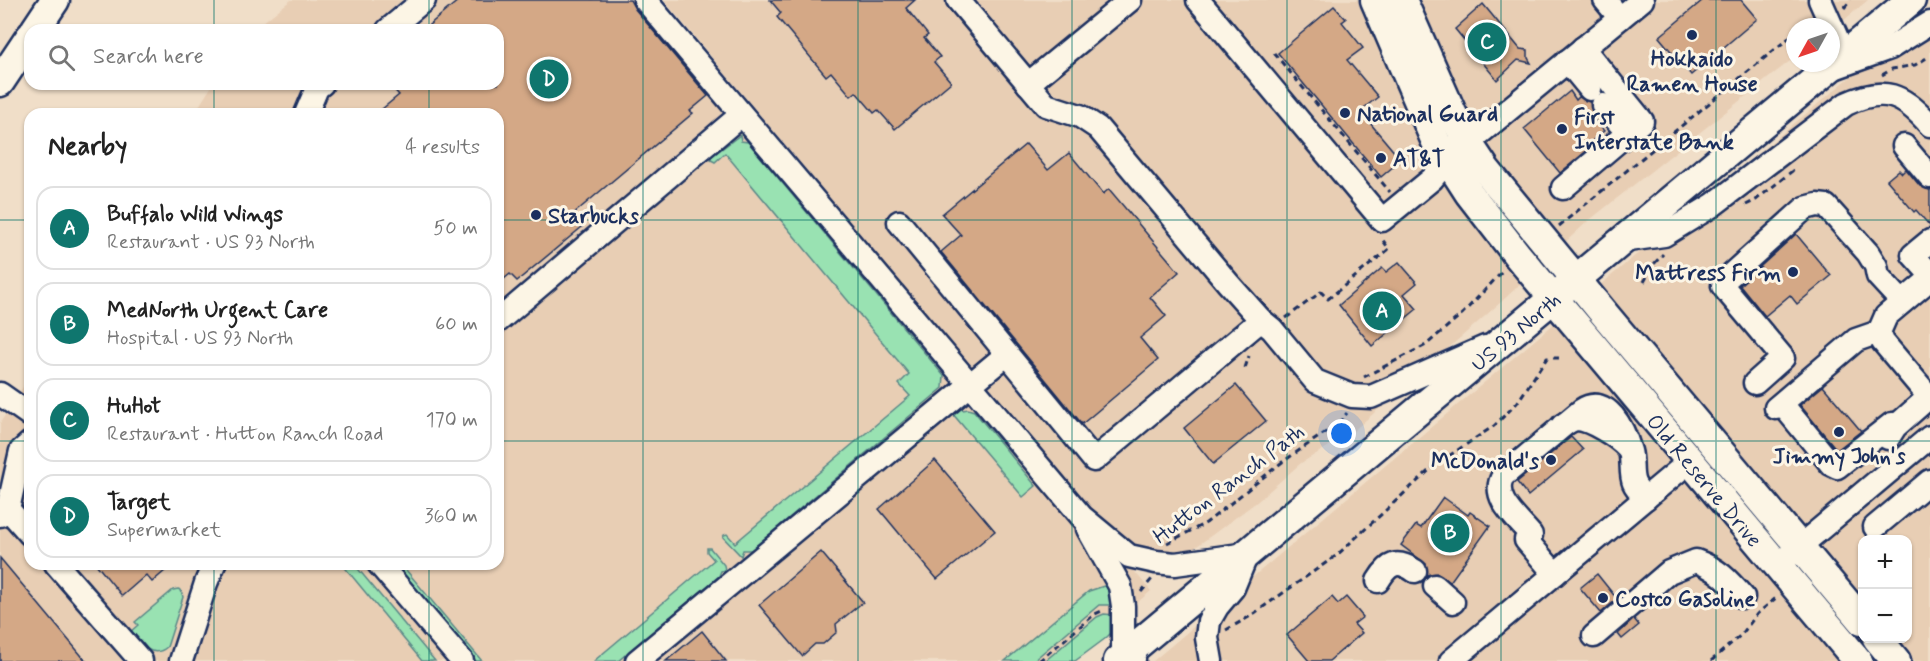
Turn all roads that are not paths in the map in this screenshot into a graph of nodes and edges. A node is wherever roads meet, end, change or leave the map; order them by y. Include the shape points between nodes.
1 (55, 0) edge
2 (424, 0) edge
3 (645, 0) edge
4 (958, 0) edge
5 (1130, 0) edge
6 (1198, 0) edge
7 (1375, 0) edge
8 (1402, 0) edge
9 (1605, 0) edge
10 (1642, 0) edge
11 (1820, 0) edge
12 (1911, 0) edge
13 (1620, 18) junction
14 (1824, 18) edge
15 (1930, 23) edge
16 (39, 24) edge
17 (395, 24) edge
18 (24, 46) edge
19 (1575, 55) junction
20 (1840, 58) edge
21 (1840, 61) edge
22 (1823, 72) edge
23 (0, 82) edge
24 (1028, 84) junction
25 (316, 90) edge
26 (309, 108) edge
27 (741, 115) junction
28 (1930, 125) edge
29 (1628, 133) junction
30 (1458, 152) junction
31 (1930, 164) edge
32 (1930, 177) edge
33 (1563, 188) dead end
34 (899, 222) dead end
35 (1621, 241) junction
36 (1922, 248) edge
37 (1930, 276) edge
38 (1576, 279) junction
39 (1554, 298) junction
40 (1902, 302) junction
41 (504, 316) edge
42 (1267, 325) junction
43 (1879, 332) junction
44 (1508, 337) junction
45 (1006, 355) junction
46 (1755, 383) dead end
47 (971, 384) junction
48 (0, 394) edge
49 (1929, 398) edge
50 (24, 411) edge
51 (1892, 424) dead end
52 (1930, 437) edge
53 (24, 448) edge
54 (1690, 461) junction
55 (1930, 481) edge
56 (1837, 482) dead end
57 (1646, 498) junction
58 (4, 512) edge
59 (1082, 517) junction
60 (1875, 527) dead end
61 (24, 529) edge
62 (1799, 546) junction
63 (1247, 554) junction
64 (61, 570) edge
65 (212, 570) edge
66 (371, 570) edge
67 (384, 570) edge
68 (1415, 571) dead end
69 (1555, 574) junction
70 (1779, 580) junction
71 (1378, 581) dead end
72 (1435, 586) dead end
73 (1743, 597) dead end
74 (1452, 602) dead end
75 (1858, 615) edge
76 (1594, 636) dead end
77 (1880, 643) edge
78 (1127, 660) edge
79 (141, 661) edge
80 (181, 661) edge
81 (447, 661) edge
82 (462, 661) edge
83 (637, 661) edge
84 (1211, 661) edge
85 (1451, 661) edge
86 (1858, 661) edge
87 (1896, 661) edge

1 - 16 main road
2 - 17 lane
3 - 27 lane
4 - 24 lane
5 - 24 lane
6 - 30 lane via 1382,220
7 - 30 main road via 1427,124
8 - 30 main road via 1425,49
9 - 13 lane
10 - 13 lane
11 - 14 lane
12 - 20 main road, US 93 North
13 - 19 lane
15 - 21 lane via 1890,48
18 - 23 main road
19 - 29 lane via 1596,97
19 - 29 lane via 1642,121
19 - 30 lane
22 - 35 main road, US 93 North
24 - 42 lane via 1046,105 1080,116 1098,128
25 - 26 lane
27 - 41 lane
27 - 47 lane
28 - 35 lane via 1917,109 1900,99 1884,93 1864,95 1846,104 1713,205 1664,235
29 - 33 lane
30 - 38 main road, Old Reserve Drive via 1486,171
30 - 39 main road, Old Reserve Drive via 1469,193
31 - 32 lane via 1915,147 1904,146
34 - 45 lane
35 - 38 main road, US 93 North
36 - 37 lane
37 - 40 lane
38 - 39 main road, US 93 North
38 - 62 main road, Old Reserve Drive
39 - 44 main road, US 93 North
39 - 54 main road, Old Reserve Drive
40 - 43 lane via 1886,316
40 - 46 lane via 1878,276 1868,253 1826,206 1805,208 1724,281 1726,290 1783,358
42 - 44 lane via 1315,381 1352,396 1371,397
42 - 45 lane via 1094,460
43 - 49 lane
43 - 51 lane via 1856,340 1779,406 1837,466
44 - 63 main road, US 93 North
45 - 47 lane
47 - 59 lane
47 - 83 lane
48 - 50 lane
49 - 56 lane
52 - 62 lane
53 - 58 lane
54 - 57 lane
54 - 70 main road, Old Reserve Drive
55 - 60 lane
57 - 69 lane
57 - 69 lane via 1634,483 1623,443 1583,420 1574,419 1563,425 1499,482 1503,502 1531,535 1527,540
58 - 61 lane
59 - 63 lane via 1129,556 1175,564
59 - 78 lane via 1120,586
62 - 70 lane
62 - 75 main road, Old Reserve Drive
63 - 78 main road, US 93 North
63 - 84 lane via 1233,588 1209,621
64 - 79 lane
65 - 80 lane
66 - 81 lane
67 - 82 lane
68 - 71 lane via 1403,563 1394,564
69 - 85 lane
70 - 86 main road, Old Reserve Drive
72 - 74 lane
73 - 76 lane via 1713,567 1695,561 1669,572
77 - 87 main road

